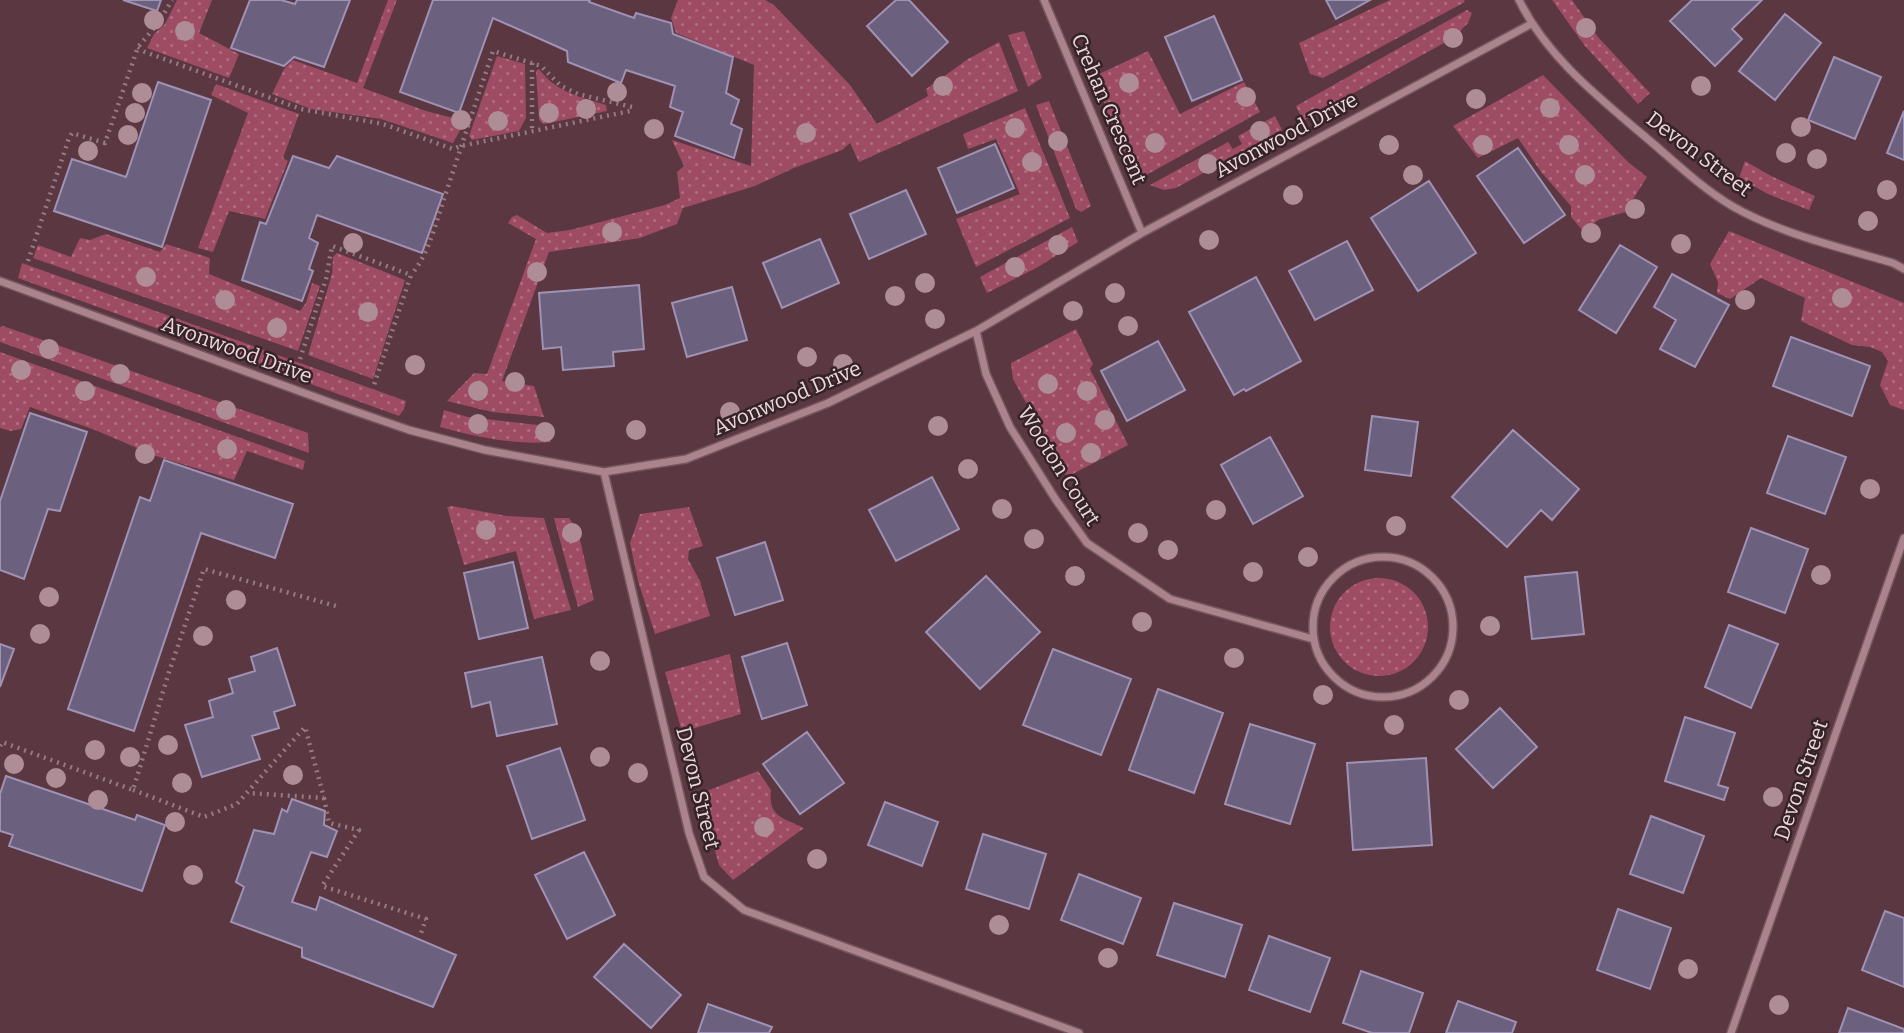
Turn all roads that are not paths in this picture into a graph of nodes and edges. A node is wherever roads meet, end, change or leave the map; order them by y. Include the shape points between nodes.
1 (1044, 0) edge
2 (1519, 0) edge
3 (1531, 24) junction
4 (1142, 233) junction
5 (1904, 269) edge
6 (0, 281) edge
7 (976, 331) junction
8 (604, 472) junction
9 (1904, 538) edge
10 (1313, 639) junction
11 (1079, 1033) edge
12 (1731, 1033) edge

1 - 4 street, Crehan Crescent
2 - 3 street, Devon Street
3 - 4 street, Avonwood Drive
3 - 5 street, Devon Street via 1571,72 1731,205 1812,239
4 - 7 street, Avonwood Drive
6 - 8 street, Avonwood Drive via 409,430 485,450
7 - 8 street, Avonwood Drive via 828,403 686,459
7 - 10 street, Wooton Court via 986,374 1010,428 1087,543 1170,598
8 - 11 street, Devon Street via 689,833 704,877 744,910
9 - 12 street, Devon Street
10 - 10 street via 1322,662 1353,691 1376,697 1401,696 1421,688 1439,671 1454,639 1453,615 1445,591 1429,573 1407,561 1369,558 1346,567 1319,598

